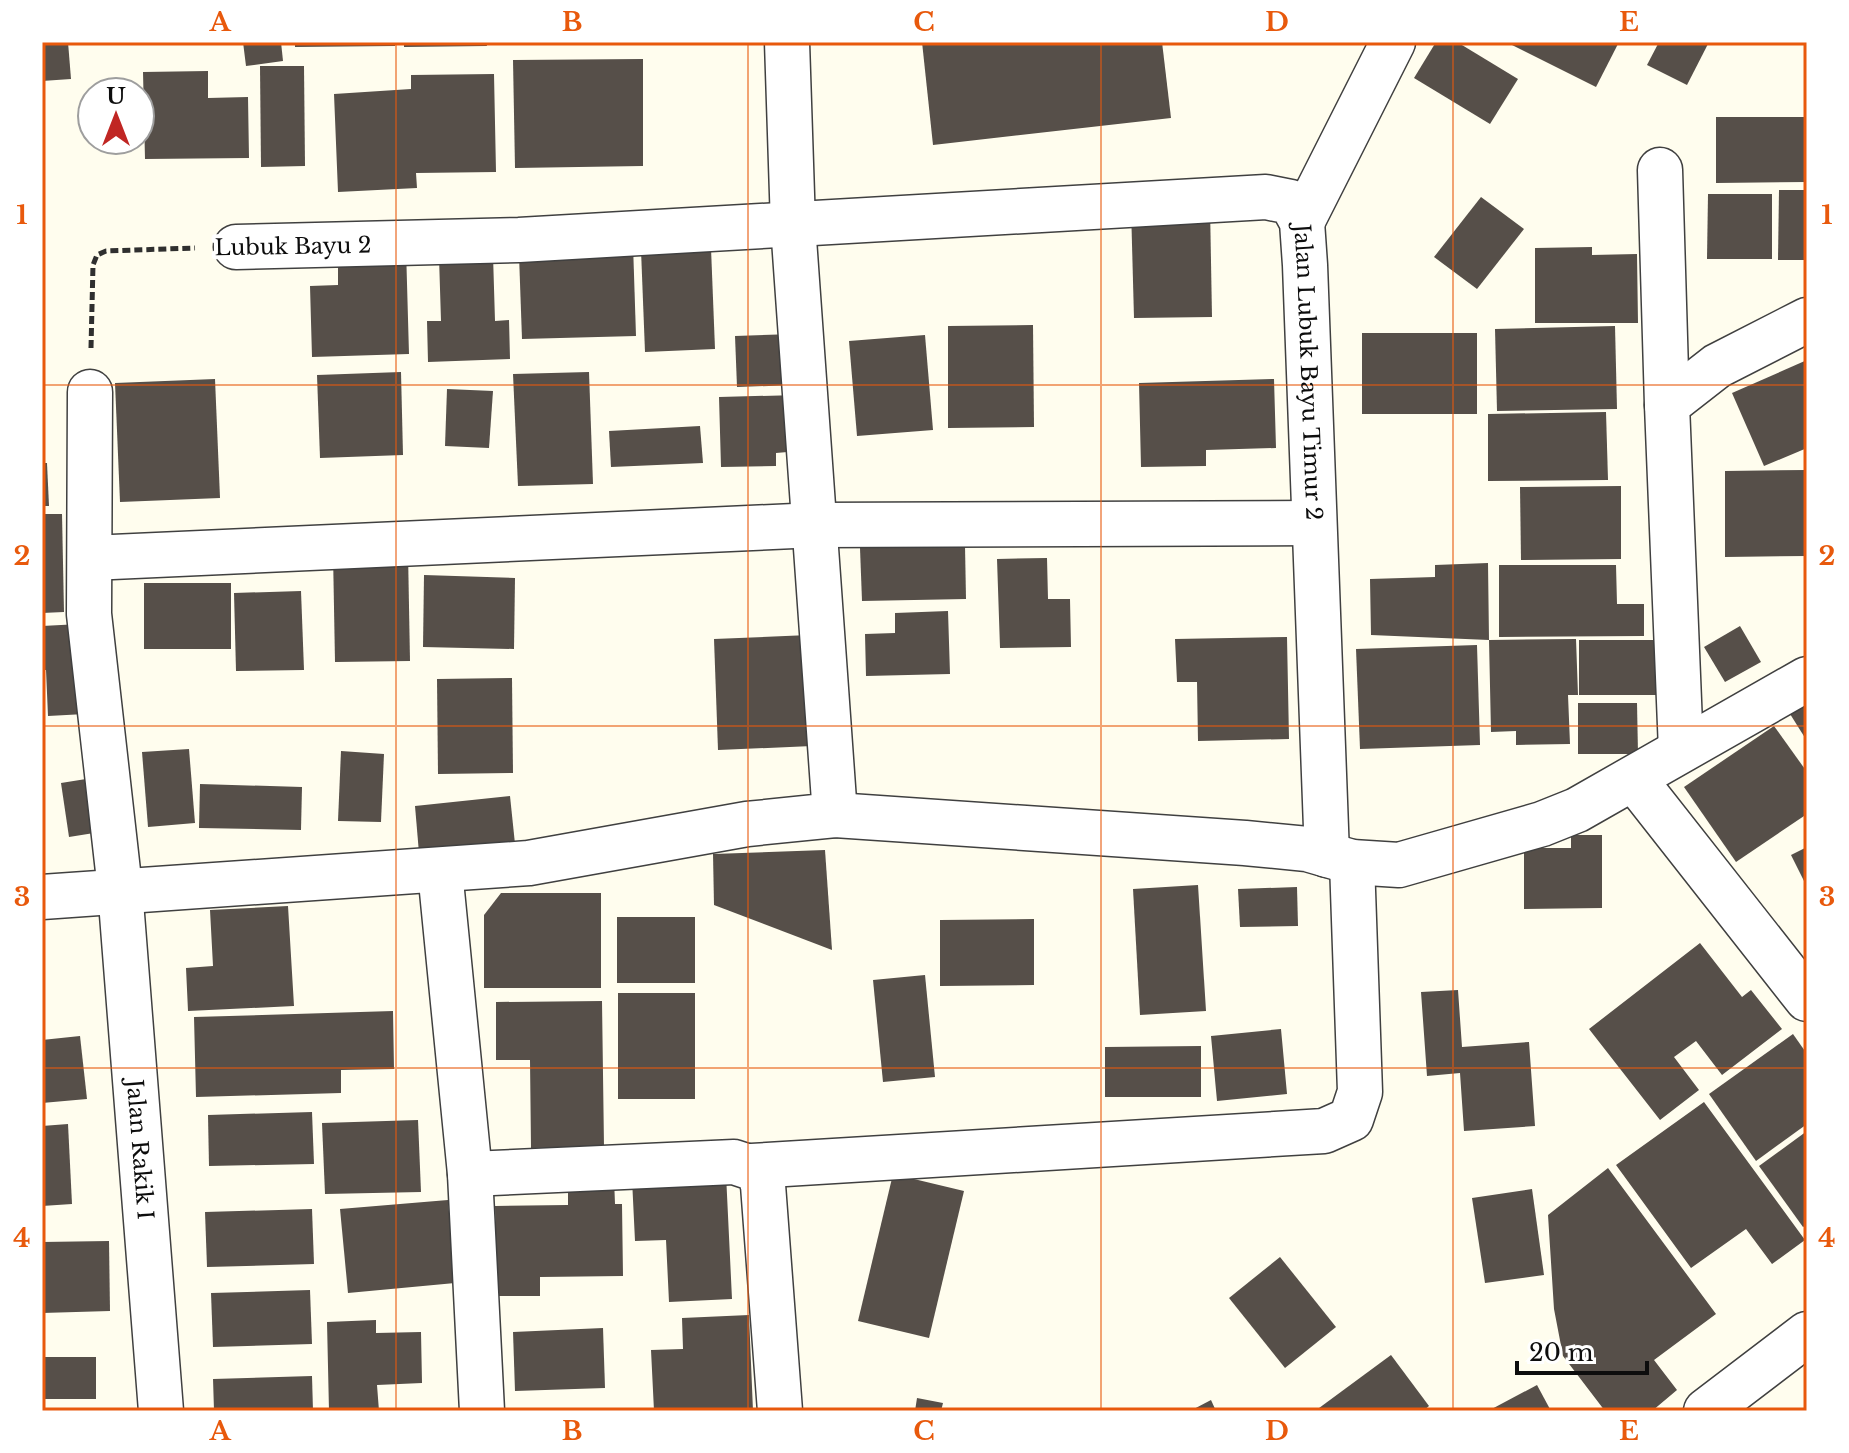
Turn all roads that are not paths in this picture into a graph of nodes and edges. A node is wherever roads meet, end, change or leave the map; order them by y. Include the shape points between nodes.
1 (787, 42) edge
2 (1393, 42) edge
3 (1660, 170) dead end
4 (1302, 222) junction
5 (793, 225) junction
6 (236, 247) road end
7 (1807, 320) edge
8 (90, 392) road end
9 (1667, 405) junction
10 (1313, 523) junction
11 (816, 525) junction
12 (90, 558) junction
13 (1807, 679) edge
14 (1681, 750) junction
15 (1634, 779) junction
16 (835, 815) junction
17 (1339, 858) junction
18 (440, 871) junction
19 (120, 889) junction
20 (42, 897) edge
21 (1807, 999) edge
22 (752, 1166) junction
23 (470, 1174) junction
24 (1807, 1334) edge
25 (161, 1411) edge
26 (482, 1411) edge
27 (780, 1411) edge
28 (1706, 1411) edge

1 - 5 street
2 - 4 street
3 - 9 street
4 - 5 street, Jalan Lubuk Bayu Timur 2 via 1291,202 1266,197
4 - 10 street, Jalan Lubuk Bayu Timur 2
5 - 6 street, Lubuk Bayu 2 via 519,240
5 - 11 street
7 - 9 street via 1717,366
8 - 12 street
9 - 14 street
10 - 11 street
10 - 17 street, Jalan Lubuk Bayu Timur 2
11 - 12 street
11 - 16 street
12 - 19 street, Jalan Rakik I via 89,614
13 - 14 street
14 - 15 street
15 - 17 street via 1542,824 1422,861 1399,865
15 - 21 street
16 - 17 street via 1245,843
16 - 18 street via 732,826 529,863
17 - 22 street, Jalan Lubuk Bayu Timur 2 via 1360,1092 1351,1119 1324,1131
18 - 19 street
18 - 23 street
19 - 20 street
19 - 25 street, Jalan Rakik I
22 - 23 street, Jalan Lubuk Bayu Timur 2 via 734,1162
22 - 27 street via 763,1185
23 - 26 street
24 - 28 street

